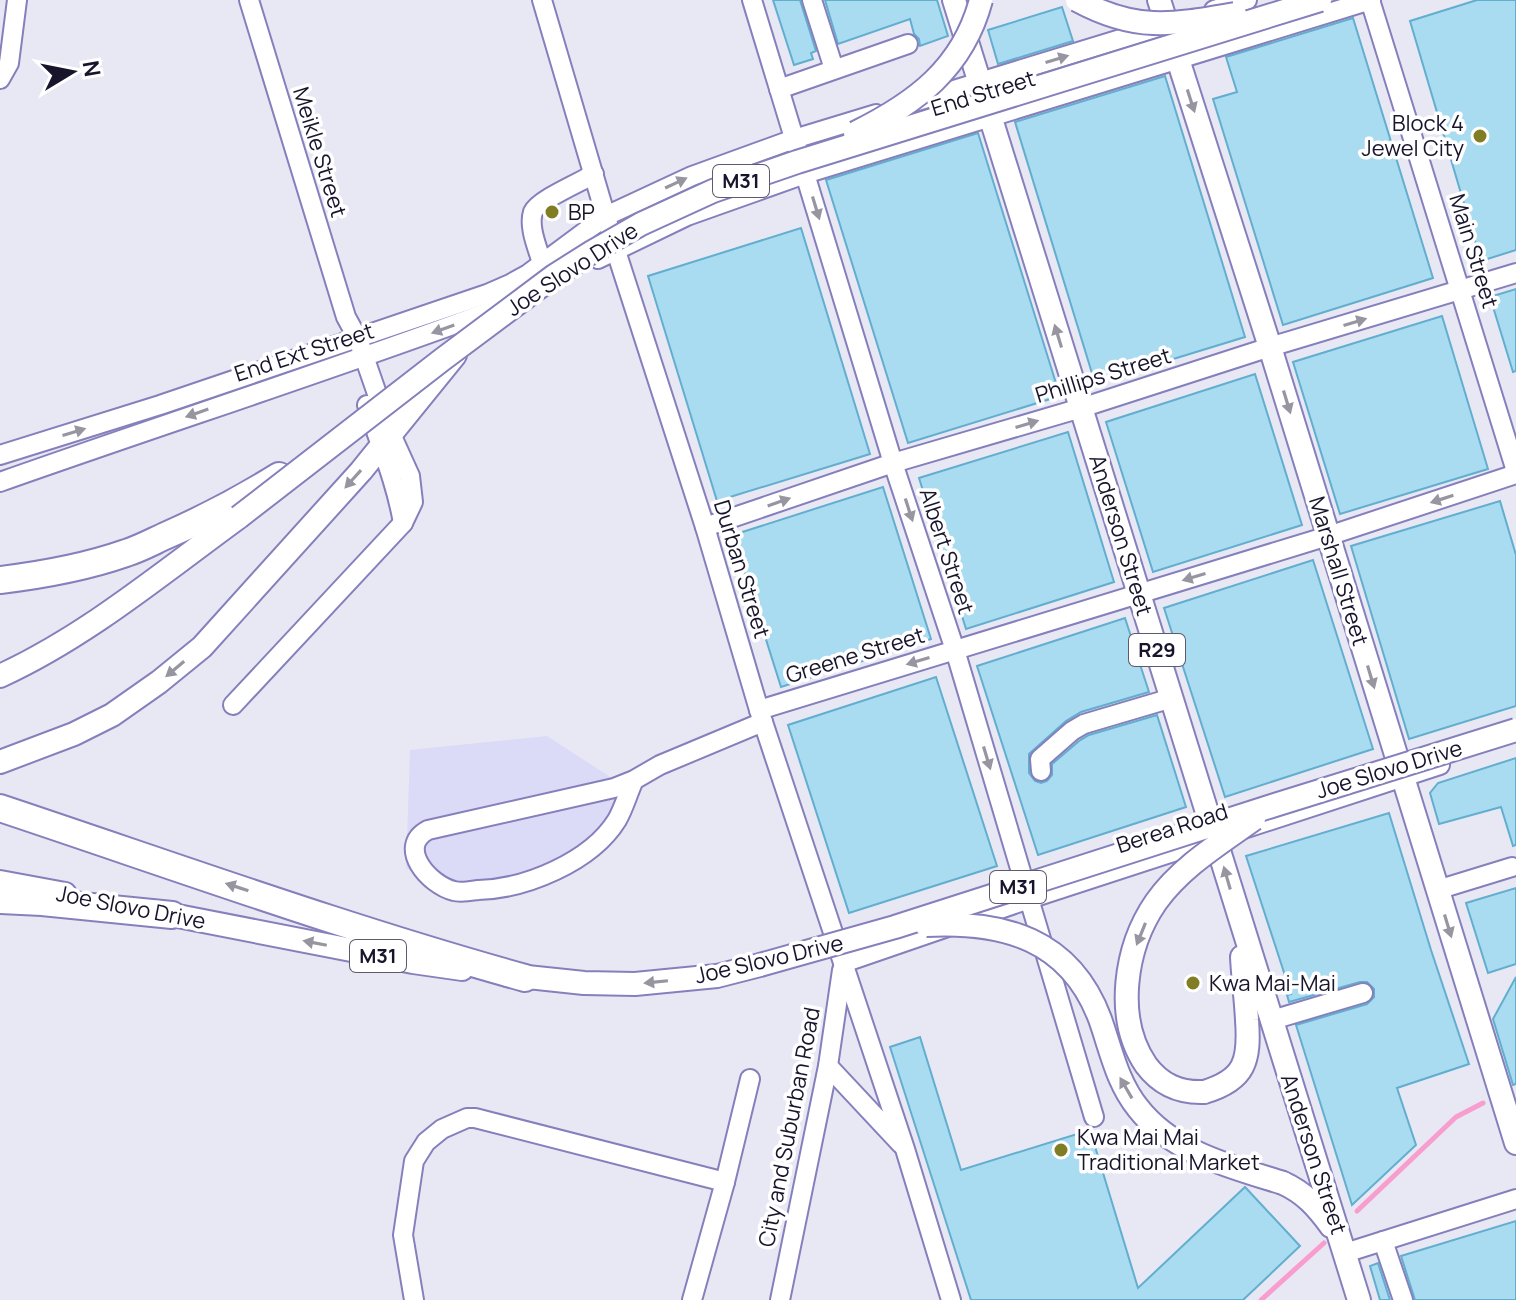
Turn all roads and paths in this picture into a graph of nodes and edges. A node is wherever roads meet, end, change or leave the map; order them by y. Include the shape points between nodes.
1 (17, 0) edge
2 (249, 0) edge
3 (542, 0) edge
4 (752, 0) edge
5 (812, 0) edge
6 (954, 0) edge
7 (981, 0) edge
8 (1077, 0) edge
9 (1159, 0) edge
10 (1247, 0) edge
11 (1318, 0) edge
12 (1371, 0) edge
13 (1167, 25) junction
14 (908, 44) dead end
15 (1177, 59) junction
16 (834, 69) junction
17 (0, 79) edge
18 (979, 83) junction
19 (779, 89) junction
20 (990, 117) junction
21 (799, 158) junction
22 (594, 174) junction
23 (606, 216) junction
24 (616, 251) junction
25 (542, 263) junction
26 (1516, 273) edge
27 (1461, 290) junction
28 (491, 311) junction
29 (353, 341) junction
30 (1270, 347) junction
31 (359, 360) junction
32 (1081, 408) junction
33 (344, 435) junction
34 (386, 440) junction
35 (0, 455) edge
36 (893, 463) junction
37 (1516, 473) edge
38 (0, 482) edge
39 (705, 527) junction
40 (1328, 536) junction
41 (0, 580) edge
42 (1139, 593) junction
43 (955, 650) junction
44 (0, 676) edge
45 (1172, 698) junction
46 (233, 705) dead end
47 (761, 716) junction
48 (1516, 730) edge
49 (1516, 740) edge
50 (0, 762) edge
51 (1041, 771) dead end
52 (1402, 777) junction
53 (634, 780) junction
54 (1275, 805) junction
55 (0, 808) edge
56 (1216, 839) junction
57 (1512, 867) dead end
58 (0, 882) edge
59 (1437, 890) junction
60 (1029, 899) junction
61 (0, 900) edge
62 (172, 915) junction
63 (1239, 917) junction
64 (895, 927) junction
65 (843, 963) junction
66 (525, 978) junction
67 (1363, 993) dead end
68 (1272, 1020) junction
69 (828, 1066) junction
70 (750, 1079) dead end
71 (1094, 1117) dead end
72 (1516, 1143) edge
73 (905, 1149) junction
74 (725, 1182) junction
75 (1516, 1199) edge
76 (1383, 1241) junction
77 (1343, 1246) junction
78 (414, 1300) edge
79 (692, 1300) edge
80 (780, 1300) edge
81 (951, 1300) edge
82 (1359, 1300) edge
83 (1403, 1300) edge

1 - 17 street via 9,63
2 - 29 street, Meikle Street
3 - 22 street, Durban Street
4 - 19 street, Albert Street
5 - 16 street
6 - 18 main road, Anderson Street / R29
7 - 21 main road, bridge via 963,46 928,88 894,113
8 - 11 main road, bridge via 1145,24
9 - 13 main road, Marshall Street
10 - 13 street, End Street
11 - 21 main road, Joe Slovo Drive / M31, bridge
12 - 15 street, End Street
12 - 27 street, Main Street
13 - 15 main road, Marshall Street
18 -> 13 street, End Street
14 - 16 street
15 - 20 street, End Street
15 -> 30 main road, Marshall Street
16 - 19 street
18 - 20 main road, Anderson Street / R29
18 - 21 street, End Street
19 - 21 street, Albert Street
20 - 21 street, End Street
32 -> 20 main road, Anderson Street / R29
23 -> 21 street, End Street via 692,176
21 - 24 street, End Street
21 - 33 main road, Joe Slovo Drive / M31, bridge via 641,224 592,252
21 -> 36 street, Albert Street
22 - 23 street, Durban Street
22 - 25 street via 539,204 533,213
23 - 24 street, Durban Street
23 - 25 street, End Ext Street
24 - 28 street, End Ext Street
24 - 39 street, Durban Street
25 - 29 street, End Ext Street via 487,294
26 - 27 street, Phillips Street
30 -> 27 street, Phillips Street
27 - 37 street, Main Street
28 -> 31 street, End Ext Street
28 - 34 main road
29 - 31 street, Meikle Street
35 -> 29 street, End Ext Street
30 - 32 street, Phillips Street
30 -> 40 main road, Marshall Street
31 - 34 street, Meikle Street
31 -> 38 street, End Ext Street
36 -> 32 street, Phillips Street
32 - 42 main road, Anderson Street / R29
33 - 41 highway, bridge via 250,494 127,553
33 - 44 main road, Joe Slovo Drive / M31, bridge via 103,617
34 - 46 street, Meikle Street via 410,476 413,502 403,523
34 -> 50 main road via 181,665 112,715
39 -> 36 street, Phillips Street
36 -> 43 street, Albert Street
37 -> 40 street, Greene Street
39 - 47 street, Durban Street
40 -> 42 street, Greene Street
40 -> 52 main road, Marshall Street
42 - 43 street, Greene Street
42 - 45 main road, Anderson Street / R29
43 -> 47 street, Greene Street
43 -> 60 street, Albert Street
45 - 51 street via 1084,724 1040,759
45 - 56 main road, Anderson Street / R29
47 - 53 street, Greene Street
47 - 65 street, Durban Street
48 - 54 main road, Joe Slovo Drive / M31, bridge
49 - 52 street, Berea Road
52 - 56 street, Berea Road
52 - 59 main road, Marshall Street
53 - 53 street, Greene Street via 428,830 416,840 414,853 425,872 455,891 524,883 566,866 591,848 616,821
54 -> 63 main road, bridge via 1169,886 1133,953 1127,1008 1131,1033 1140,1056 1161,1081 1177,1090 1220,1087 1248,1056
54 - 64 main road, Joe Slovo Drive / M31, bridge
66 -> 55 highway
56 - 60 street, Berea Road
63 -> 56 main road, Anderson Street / R29
57 - 59 street
58 - 62 main road, Joe Slovo Drive / M31
59 -> 72 main road, Marshall Street
60 - 65 street, Berea Road
60 - 71 street, Albert Street
61 - 62 highway
66 -> 62 main road, Joe Slovo Drive / M31
63 - 68 main road, Anderson Street / R29
64 -> 66 main road, Joe Slovo Drive / M31, bridge via 717,976 635,984
77 -> 64 main road, bridge via 1314,1204 1296,1189 1203,1155 1156,1127 1127,1093 1077,976 1044,948 979,925
65 - 69 street, City and Suburban Road
65 - 73 street, Durban Street
67 - 68 street
68 - 77 main road, Anderson Street / R29
69 - 73 street, Durban Street
69 - 80 street, City and Suburban Road
70 - 74 street
73 - 81 street, Durban Street
74 - 78 street via 467,1118 442,1129 414,1161 403,1235
74 - 79 street
75 - 76 street
76 - 77 street
76 - 83 street
77 - 82 main road, Anderson Street / R29

